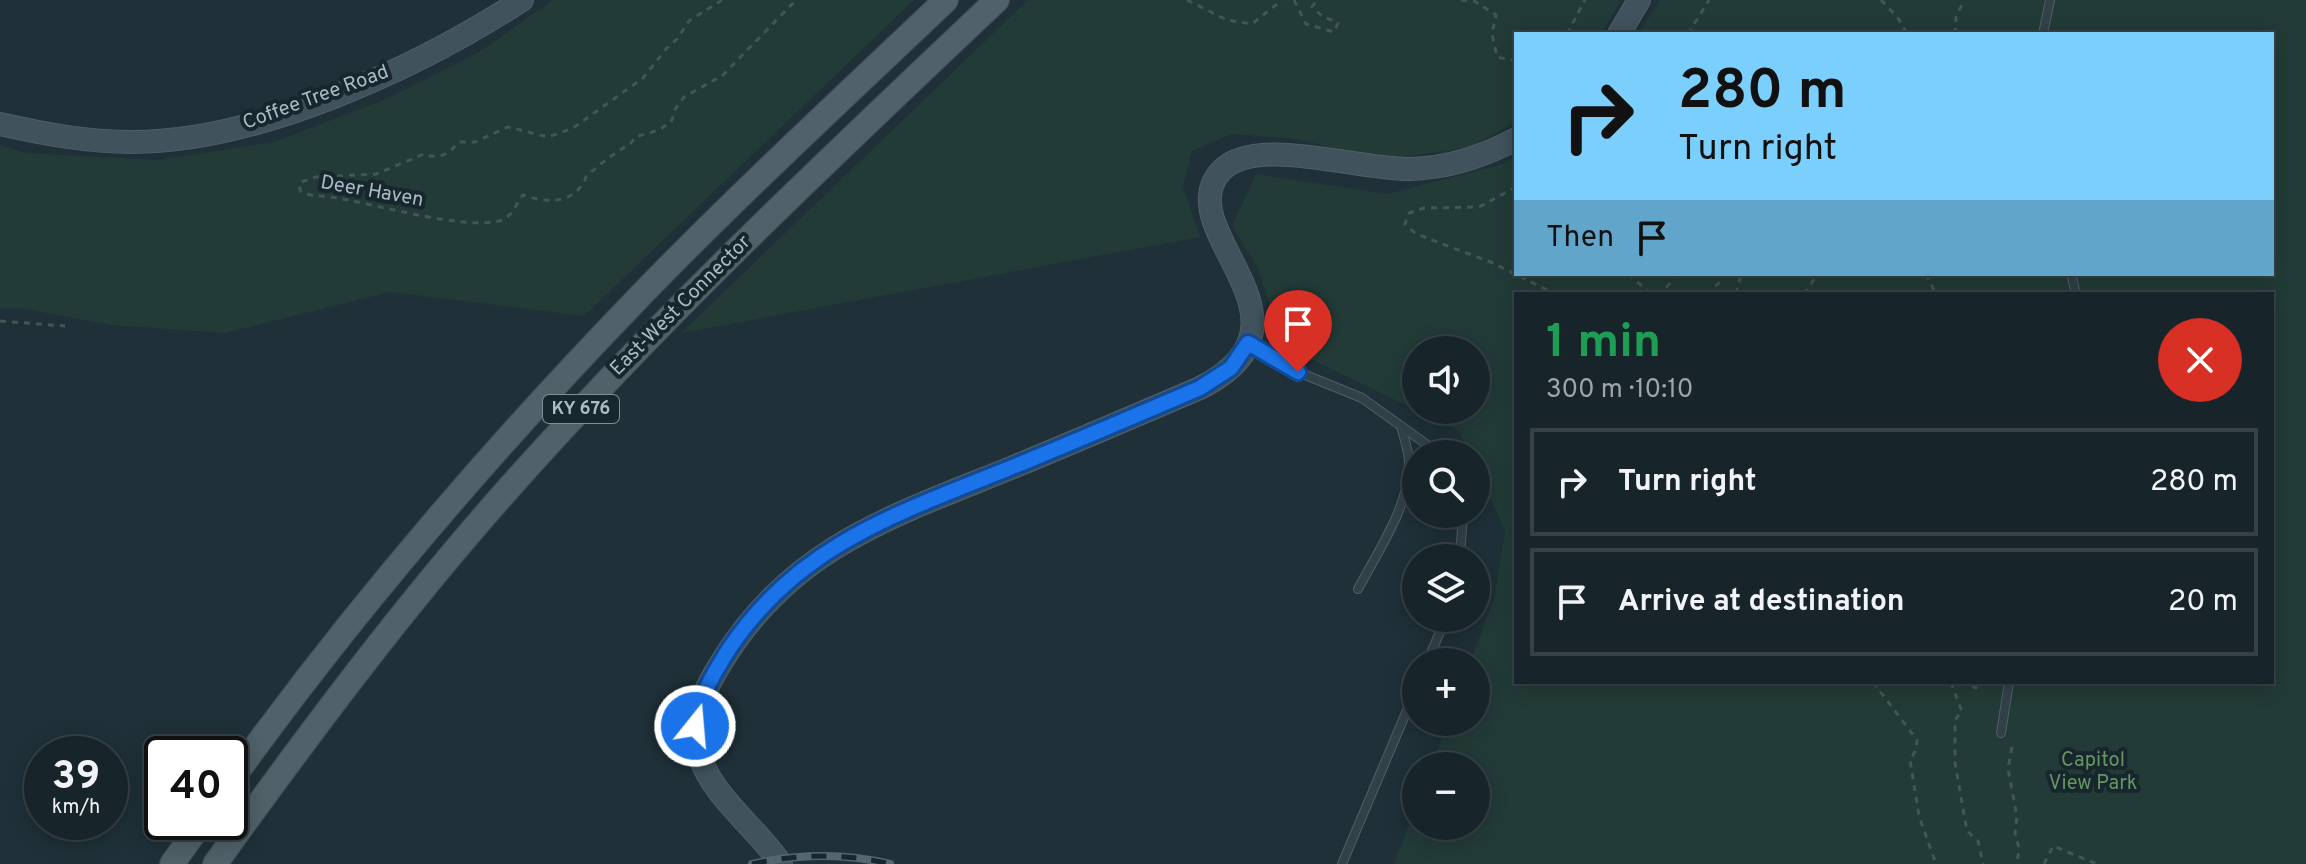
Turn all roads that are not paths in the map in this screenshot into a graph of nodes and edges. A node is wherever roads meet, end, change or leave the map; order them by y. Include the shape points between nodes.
1 (522, 0) edge
2 (946, 0) edge
3 (997, 0) edge
4 (1639, 0) edge
5 (2050, 0) edge
6 (1620, 32) edge
7 (2043, 32) edge
8 (0, 124) edge
9 (1514, 140) edge
10 (1248, 343) junction
11 (1401, 426) junction
12 (1420, 440) edge
13 (1358, 589) dead end
14 (2009, 684) edge
15 (1402, 722) edge
16 (2001, 733) dead end
17 (248, 758) edge
18 (189, 840) edge
19 (172, 864) edge
20 (215, 864) edge
21 (781, 864) edge
22 (1342, 864) edge

1 - 8 street, Coffee Tree Road via 369,80 223,131 107,142
2 - 17 main road, East-West Connector / KY 676 via 681,255 555,385 388,578
3 - 20 main road, East-West Connector / KY 676 via 728,258 507,490 356,672
4 - 6 street
5 - 7 lane
9 - 10 street via 1476,156 1417,169 1286,154 1260,154 1229,164 1212,187 1210,205 1251,302
10 - 11 lane via 1298,372 1362,398
10 - 21 street via 1231,368 1200,388 849,537 812,561 761,608 710,680 697,708 695,732 709,776
11 - 12 lane
11 - 13 lane via 1409,462 1401,506
14 - 16 lane
15 - 22 lane
18 - 19 main road

